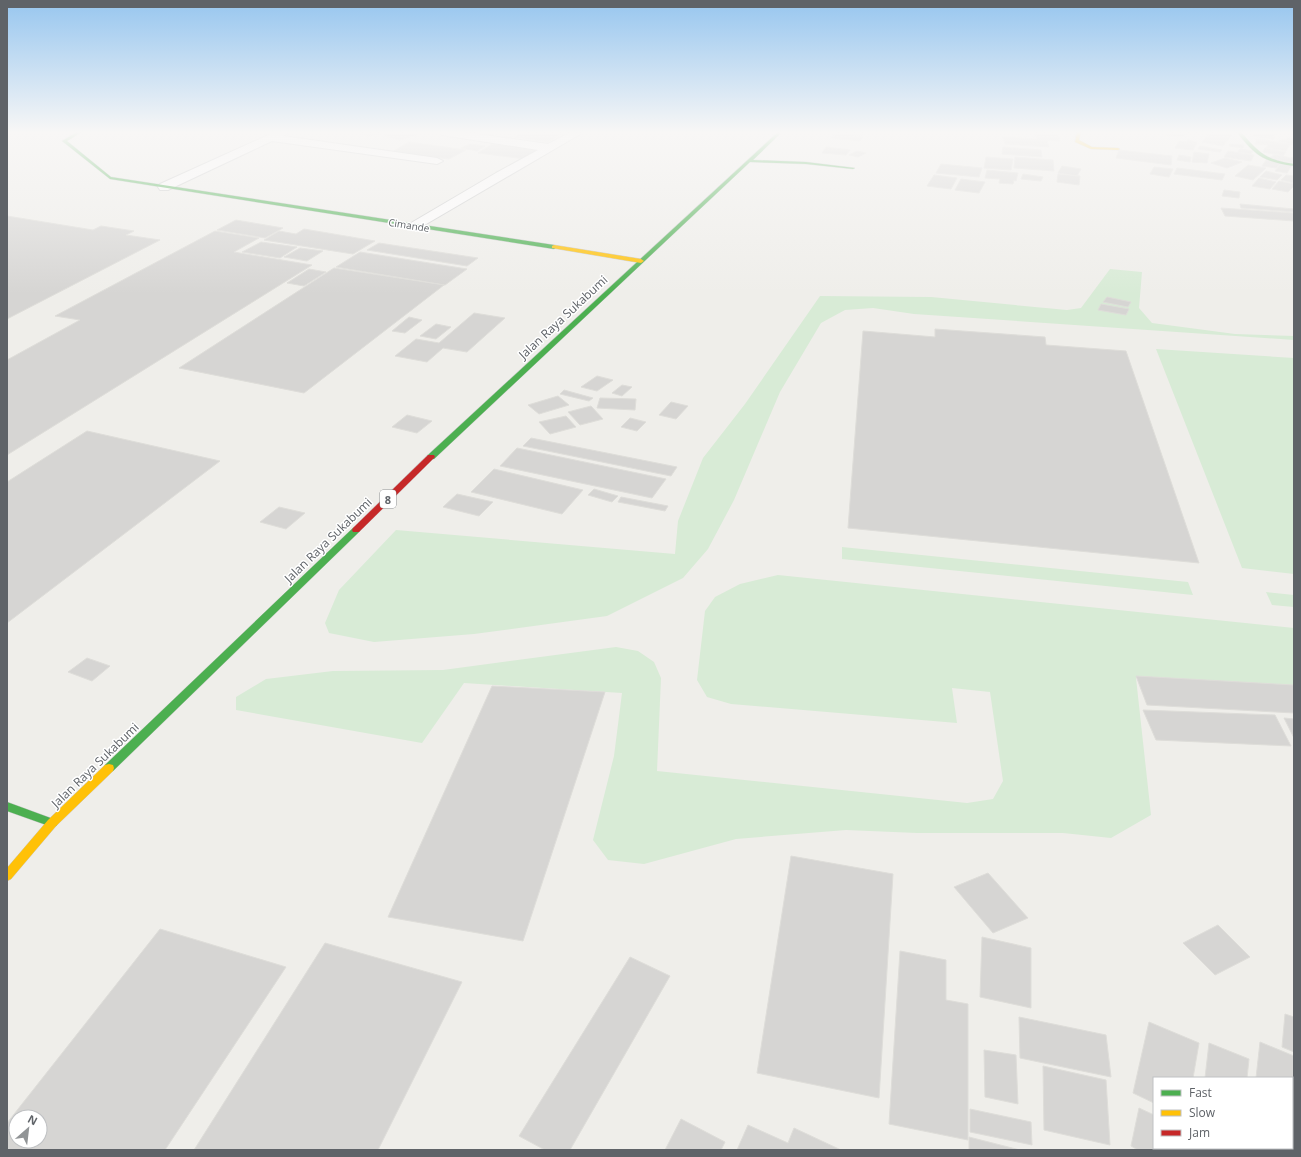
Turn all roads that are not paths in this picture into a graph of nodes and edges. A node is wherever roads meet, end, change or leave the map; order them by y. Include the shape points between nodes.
1 (164, 186) edge
2 (482, 186) edge
3 (722, 186) edge
4 (416, 226) junction
5 (641, 261) junction
6 (7, 806) edge
7 (52, 823) junction
8 (7, 876) edge

1 - 4 main road, Cimande
2 - 4 street
3 - 5 main road, Jalan Raya Sukabumi / 8
4 - 5 main road, Cimande
5 - 7 main road, Jalan Raya Sukabumi / 8 via 429,459
6 - 7 main road
7 - 8 main road, Jalan Raya Sukabumi / 8

